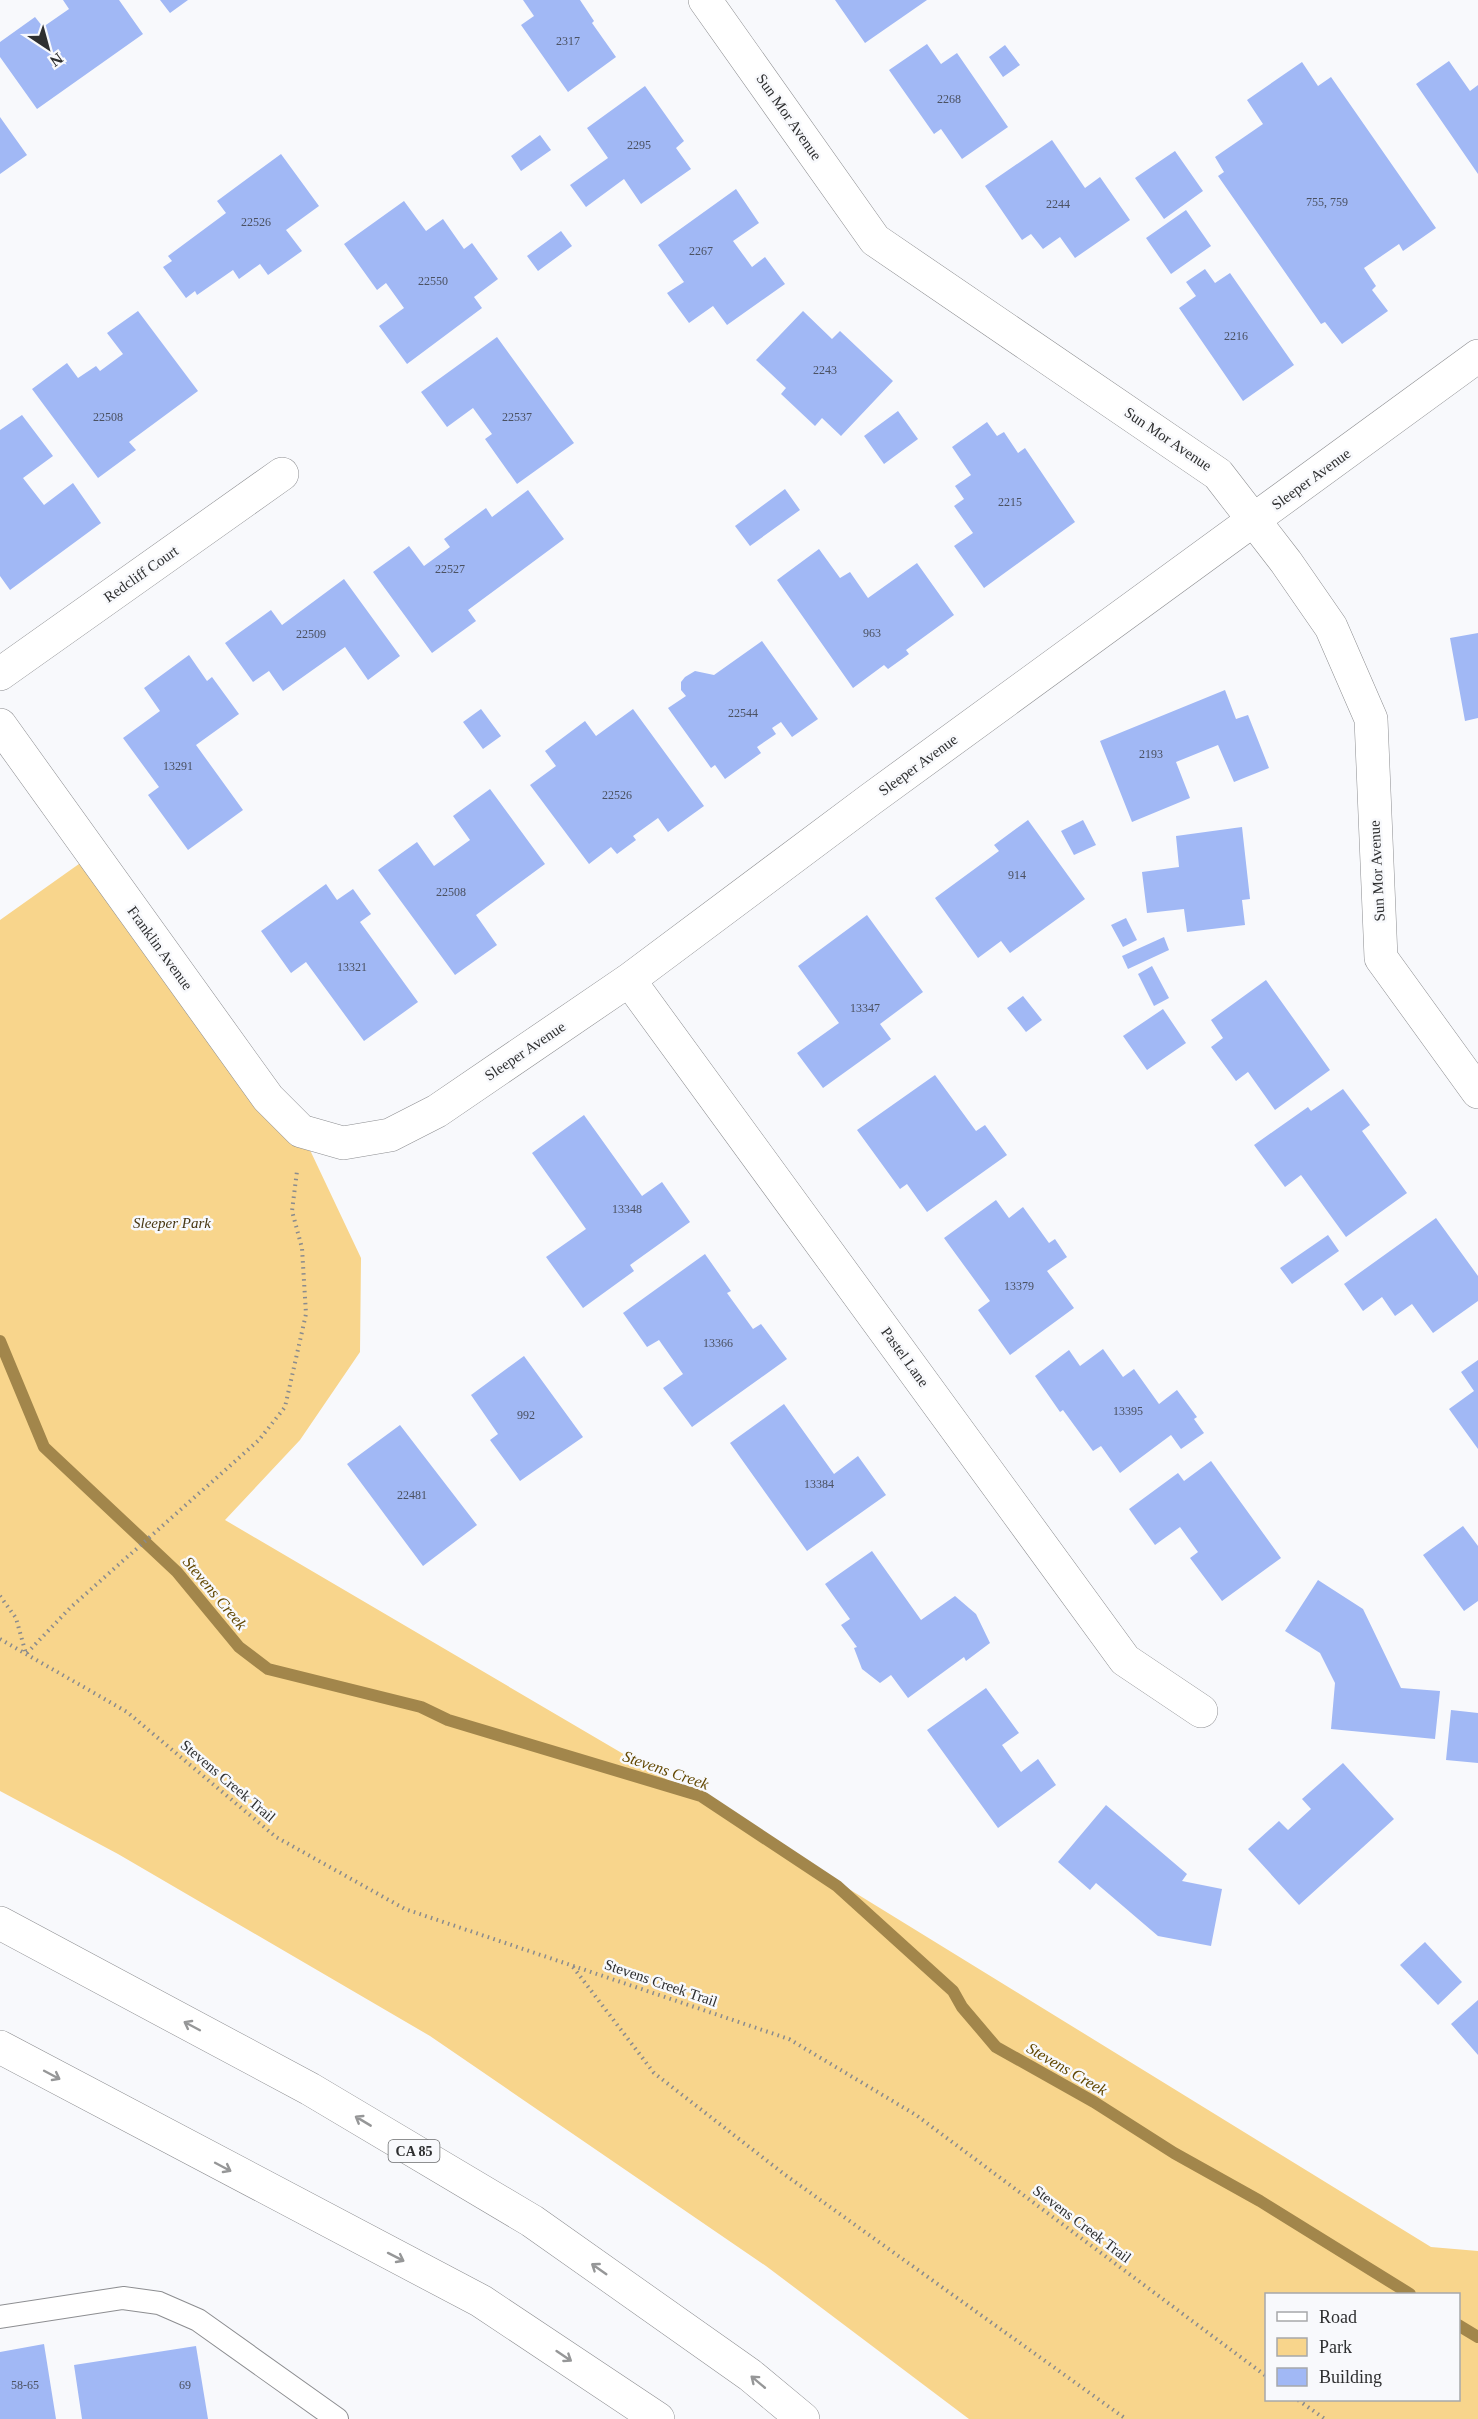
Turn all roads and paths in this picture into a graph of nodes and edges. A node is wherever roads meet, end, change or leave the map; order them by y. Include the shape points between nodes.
1 (705, 0) edge
2 (1478, 356) edge
3 (282, 474) dead end
4 (1253, 521) junction
5 (0, 674) edge
6 (0, 725) edge
7 (629, 980) junction
8 (1478, 1092) edge
9 (301, 1131) junction
10 (344, 1143) joint
11 (0, 1596) edge
12 (0, 1639) edge
13 (26, 1654) junction
14 (1201, 1711) dead end
15 (0, 1923) edge
16 (573, 1966) junction
17 (0, 2047) edge
18 (0, 2317) edge
19 (1265, 2375) edge
20 (1299, 2401) edge
21 (337, 2419) edge
22 (658, 2419) edge
23 (803, 2419) edge
24 (1126, 2419) edge
25 (1324, 2419) edge

1 - 4 main road, Sun Mor Avenue via 875,240 1218,474
2 - 4 main road, Sleeper Avenue
3 - 5 main road, Redcliff Court
4 - 7 main road, Sleeper Avenue
4 - 8 main road, Sun Mor Avenue via 1331,627 1371,719 1381,958
6 - 9 main road, Franklin Avenue via 268,1098
7 - 10 main road, Sleeper Avenue via 437,1111 390,1135
7 - 14 main road, Pastel Lane via 1125,1660
9 - 10 main road, Franklin Avenue
9 - 13 path via 292,1211 302,1248 306,1314 285,1407 259,1440 71,1607
11 - 13 path via 16,1618
12 - 13 path, Stevens Creek Trail
13 - 16 path, Stevens Creek Trail via 127,1712 276,1837 405,1909
23 -> 15 main road, CA 85 via 750,2375 532,2222 310,2089
16 - 19 path, Stevens Creek Trail via 789,2039 916,2115
16 - 24 path via 654,2073 784,2174
17 -> 22 main road via 481,2301
18 - 21 lane via 123,2298 159,2303 198,2320
20 - 25 path

